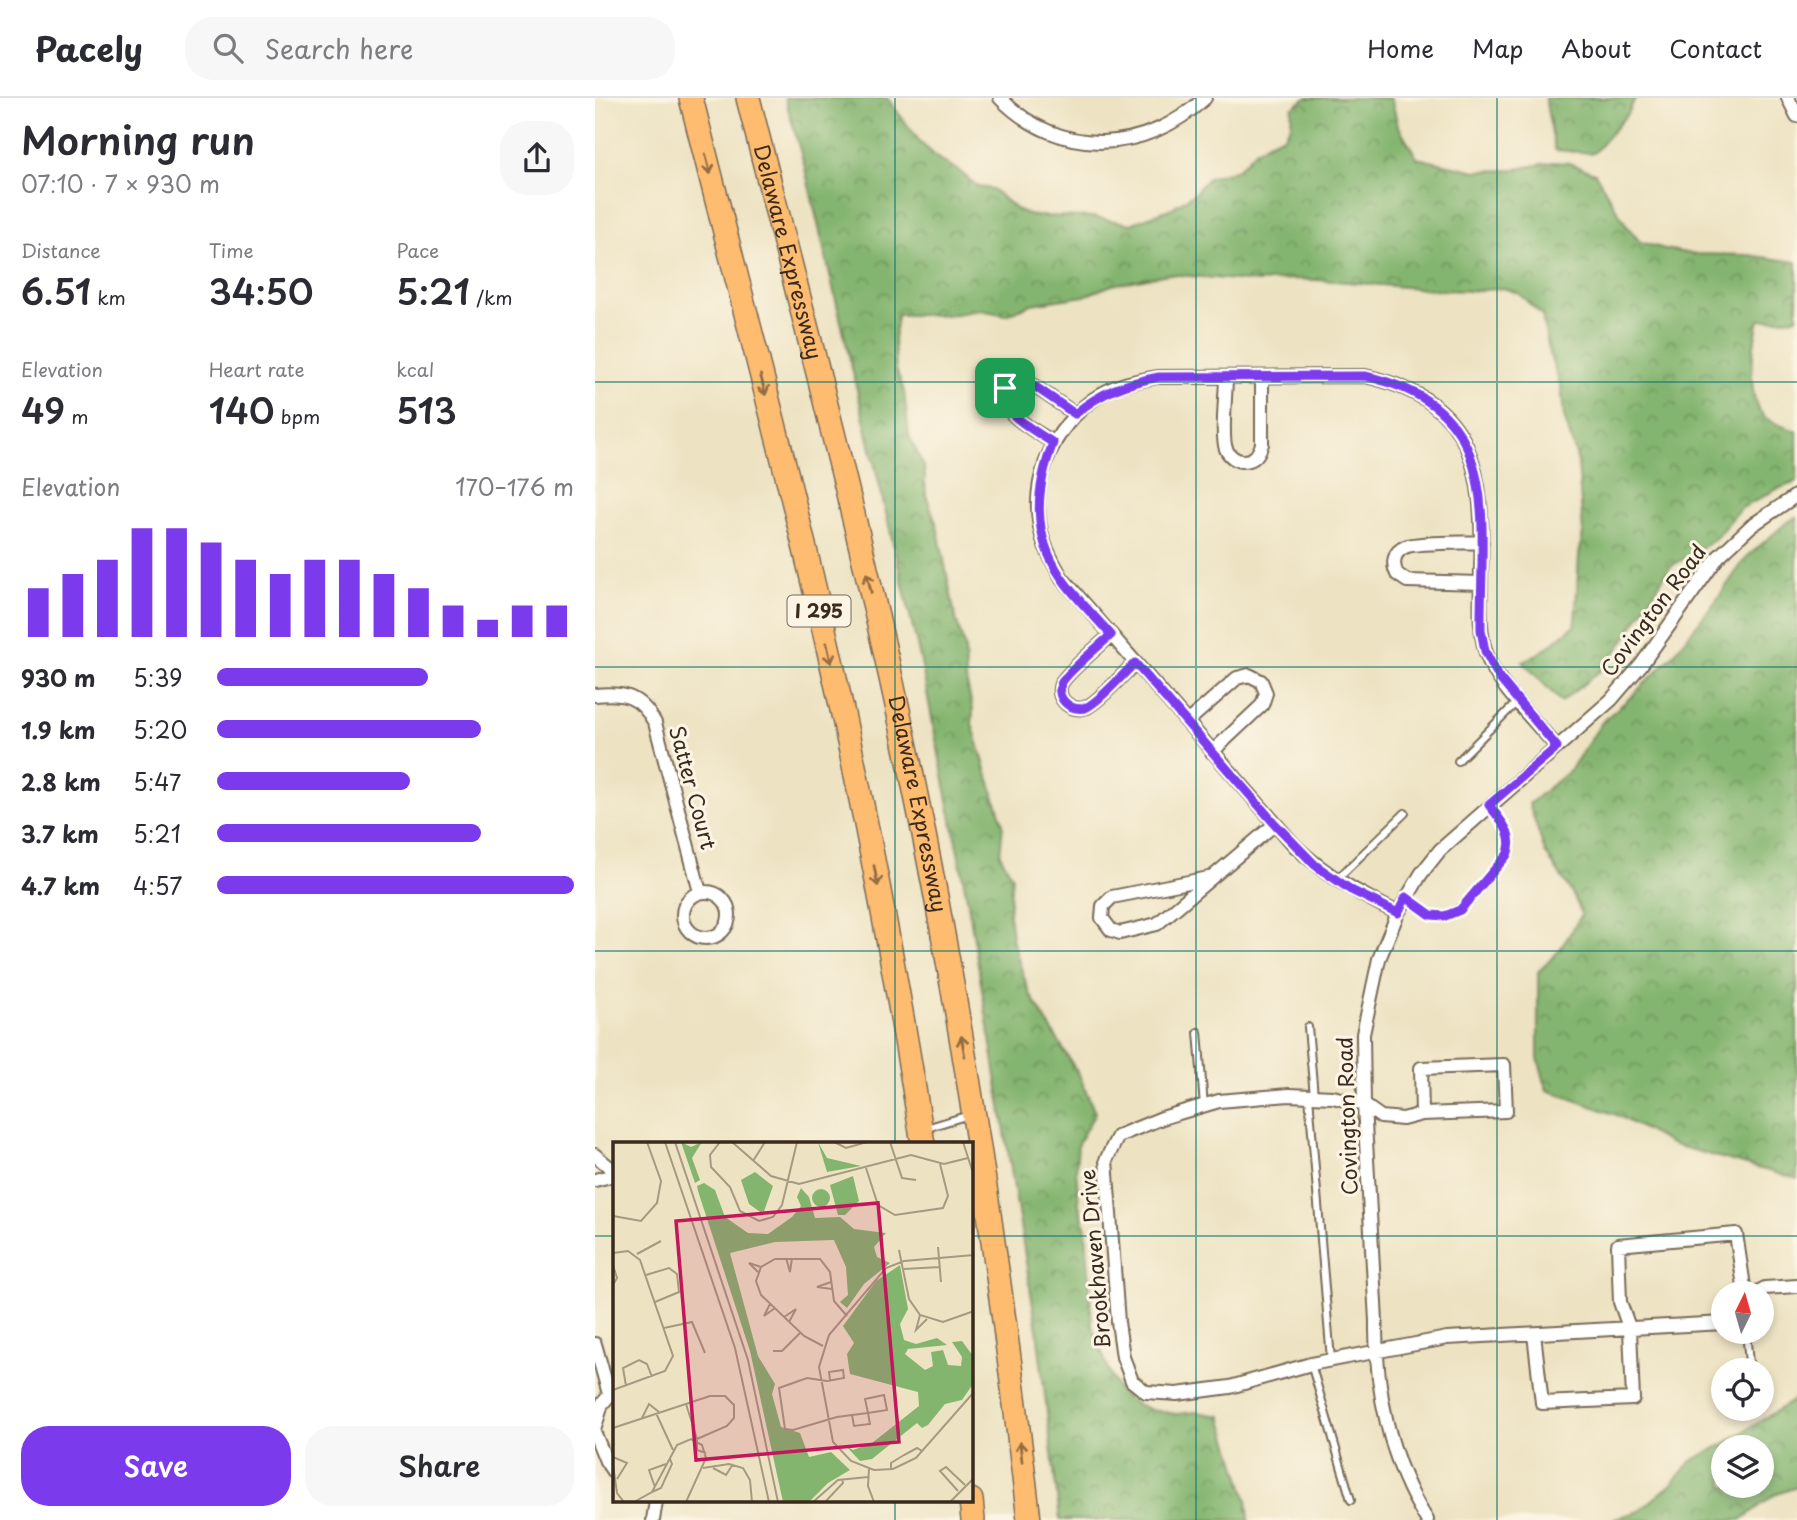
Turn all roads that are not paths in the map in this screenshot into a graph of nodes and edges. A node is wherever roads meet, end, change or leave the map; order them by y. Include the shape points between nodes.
1 (691, 98) edge
2 (748, 98) edge
3 (1000, 98) edge
4 (1205, 98) edge
5 (1789, 98) edge
6 (1797, 116) edge
7 (1262, 376) junction
8 (1226, 377) junction
9 (1075, 414) junction
10 (1053, 443) junction
11 (1797, 495) edge
12 (1482, 542) junction
13 (1481, 583) junction
14 (1111, 635) junction
15 (1135, 663) junction
16 (595, 695) edge
17 (1519, 701) junction
18 (1187, 722) junction
19 (1557, 747) junction
20 (1212, 752) junction
21 (1458, 761) dead end
22 (1489, 805) junction
23 (1405, 813) dead end
24 (1275, 824) junction
25 (1209, 878) junction
26 (1335, 880) junction
27 (700, 892) dead end
28 (1406, 897) junction
29 (1398, 913) junction
30 (1308, 1027) dead end
31 (1198, 1032) dead end
32 (1311, 1096) junction
33 (1364, 1105) junction
34 (1204, 1106) junction
35 (975, 1113) junction
36 (1422, 1114) junction
37 (922, 1137) edge
38 (595, 1155) edge
39 (613, 1172) edge
40 (613, 1173) edge
41 (595, 1180) edge
42 (1743, 1281) edge
43 (1797, 1286) edge
44 (1775, 1287) edge
45 (1711, 1324) edge
46 (1630, 1330) junction
47 (1534, 1334) junction
48 (595, 1344) edge
49 (1375, 1351) junction
50 (1331, 1360) junction
51 (1311, 1364) junction
52 (605, 1397) edge
53 (595, 1427) edge
54 (595, 1434) edge
55 (613, 1472) edge
56 (1351, 1500) dead end
57 (656, 1502) edge
58 (971, 1502) edge
59 (653, 1520) edge
60 (973, 1520) edge
61 (1028, 1520) edge
62 (1427, 1520) edge

1 -> 37 highway, I 295 via 832,662
35 -> 2 highway, Delaware Expressway / I 295 via 887,659
3 - 4 street via 1044,130 1099,142 1153,133 1189,113
5 - 6 street
7 - 8 street
7 - 8 street via 1262,444 1251,460 1241,461 1226,448
7 - 12 street via 1365,376 1392,382 1428,400 1453,424 1469,451 1480,491
8 - 9 street via 1159,377 1131,382
9 - 10 street
9 - 10 street via 1024,379 1005,388 1002,397 1008,411
10 - 14 street via 1039,493 1043,540 1062,578
11 - 19 street, Covington Road via 1751,526 1718,557 1641,665 1611,700
12 - 13 street
12 - 13 street via 1408,546 1393,562 1397,575 1407,581
13 - 17 street via 1485,651
14 - 15 street
14 - 15 street via 1062,682 1060,694 1067,704 1089,706
15 - 18 street
16 - 27 street, Satter Court via 633,698 655,723
17 - 19 street
17 - 21 lane
18 - 20 street
18 - 20 street via 1237,678 1249,675 1261,681 1266,693 1262,705
19 - 22 street, Covington Road
20 - 24 street
22 - 28 street, Covington Road via 1440,850
22 - 28 lane via 1509,832 1511,845 1460,910 1431,915
23 - 26 lane
24 - 25 street
24 - 26 street
25 - 25 street via 1112,897 1103,906 1102,918 1120,933 1157,924
26 - 29 street
28 - 29 street, Covington Road
29 - 33 street, Covington Road via 1379,959 1367,1009
30 - 32 lane
31 - 34 lane
32 - 33 street, Brookhaven Drive
32 - 34 street, Brookhaven Drive via 1219,1101
32 - 50 lane
33 - 36 street, Brookhaven Drive via 1381,1117 1403,1119
33 - 49 street, Covington Road
34 - 51 street, Brookhaven Drive via 1118,1136 1106,1160 1118,1322 1132,1381 1146,1392 1177,1394 1230,1387
35 - 37 lane
61 -> 35 highway, Delaware Expressway / I 295
36 - 36 street, Brookhaven Drive via 1506,1111 1504,1065 1420,1068
38 - 39 street
40 - 41 street
42 - 46 street via 1736,1234 1618,1245 1620,1302
43 - 44 street
45 - 46 street, Brookhaven Drive
46 - 47 street, Brookhaven Drive
46 - 47 street via 1633,1399 1542,1403
47 - 49 street, Brookhaven Drive via 1447,1338
48 - 52 street
49 - 50 street, Brookhaven Drive
49 - 62 street, Covington Road via 1395,1453
50 - 51 street, Brookhaven Drive
51 - 56 lane
52 - 53 street
54 - 55 street
57 - 59 street
58 - 60 highway

